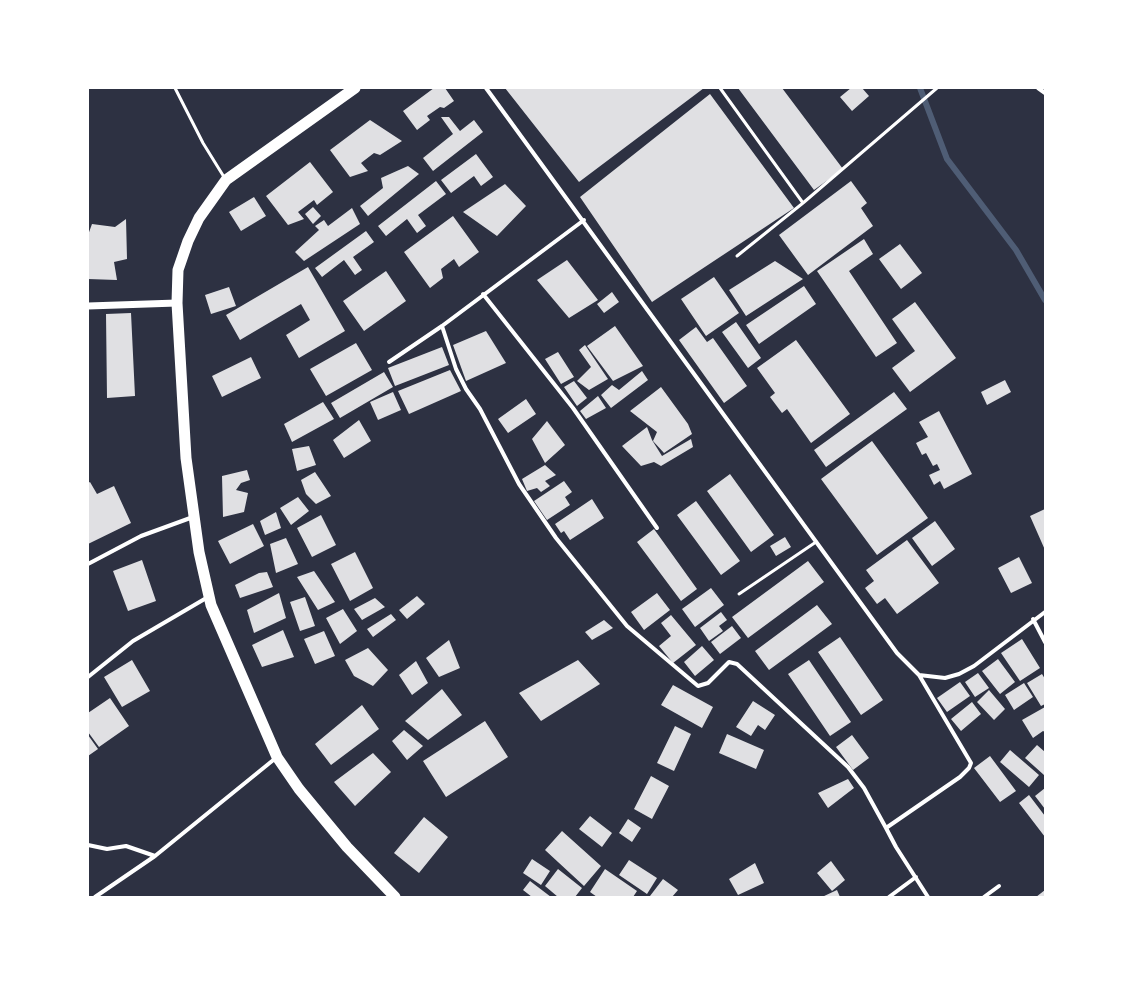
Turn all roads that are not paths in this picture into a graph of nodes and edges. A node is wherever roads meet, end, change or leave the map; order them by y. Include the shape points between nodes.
1 (175, 88) edge
2 (355, 88) edge
3 (486, 88) edge
4 (720, 88) edge
5 (937, 88) edge
6 (1038, 88) edge
7 (1045, 93) edge
8 (226, 180) junction
9 (803, 203) junction
10 (584, 220) junction
11 (737, 256) dead end
12 (483, 294) junction
13 (177, 302) junction
14 (88, 306) edge
15 (442, 326) junction
16 (389, 362) dead end
17 (194, 517) junction
18 (657, 528) dead end
19 (816, 542) junction
20 (88, 564) edge
21 (739, 594) dead end
22 (209, 597) junction
23 (1045, 612) edge
24 (1033, 619) junction
25 (1045, 642) edge
26 (919, 675) junction
27 (88, 677) edge
28 (277, 757) junction
29 (886, 828) junction
30 (88, 845) edge
31 (155, 856) junction
32 (916, 877) junction
33 (999, 886) dead end
34 (95, 897) edge
35 (395, 897) edge
36 (889, 897) edge
37 (928, 897) edge
38 (984, 897) edge

1 - 8 lane via 203,143
2 - 8 highway
3 - 10 street
4 - 9 lane
5 - 9 lane
6 - 7 street
8 - 13 highway via 198,218 188,241 178,270
9 - 11 lane
10 - 12 street
10 - 19 street
12 - 15 street
12 - 18 street via 573,408
13 - 14 street
13 - 17 highway via 186,458
15 - 16 street
15 - 29 street via 466,389 480,409 519,484 556,538 627,626 698,686 708,683 729,662 738,664 848,767 864,788
17 - 20 street via 141,536
17 - 22 highway
19 - 21 lane
19 - 26 street via 897,653
22 - 27 street via 133,641
22 - 28 highway via 210,605
23 - 24 street
24 - 25 street
24 - 26 street via 974,666 959,674 944,678
26 - 29 street via 971,763 960,778
28 - 31 street
28 - 35 highway via 299,789
29 - 32 street
30 - 31 street via 107,849 126,846
31 - 34 street
32 - 36 street
32 - 37 street
33 - 38 street

